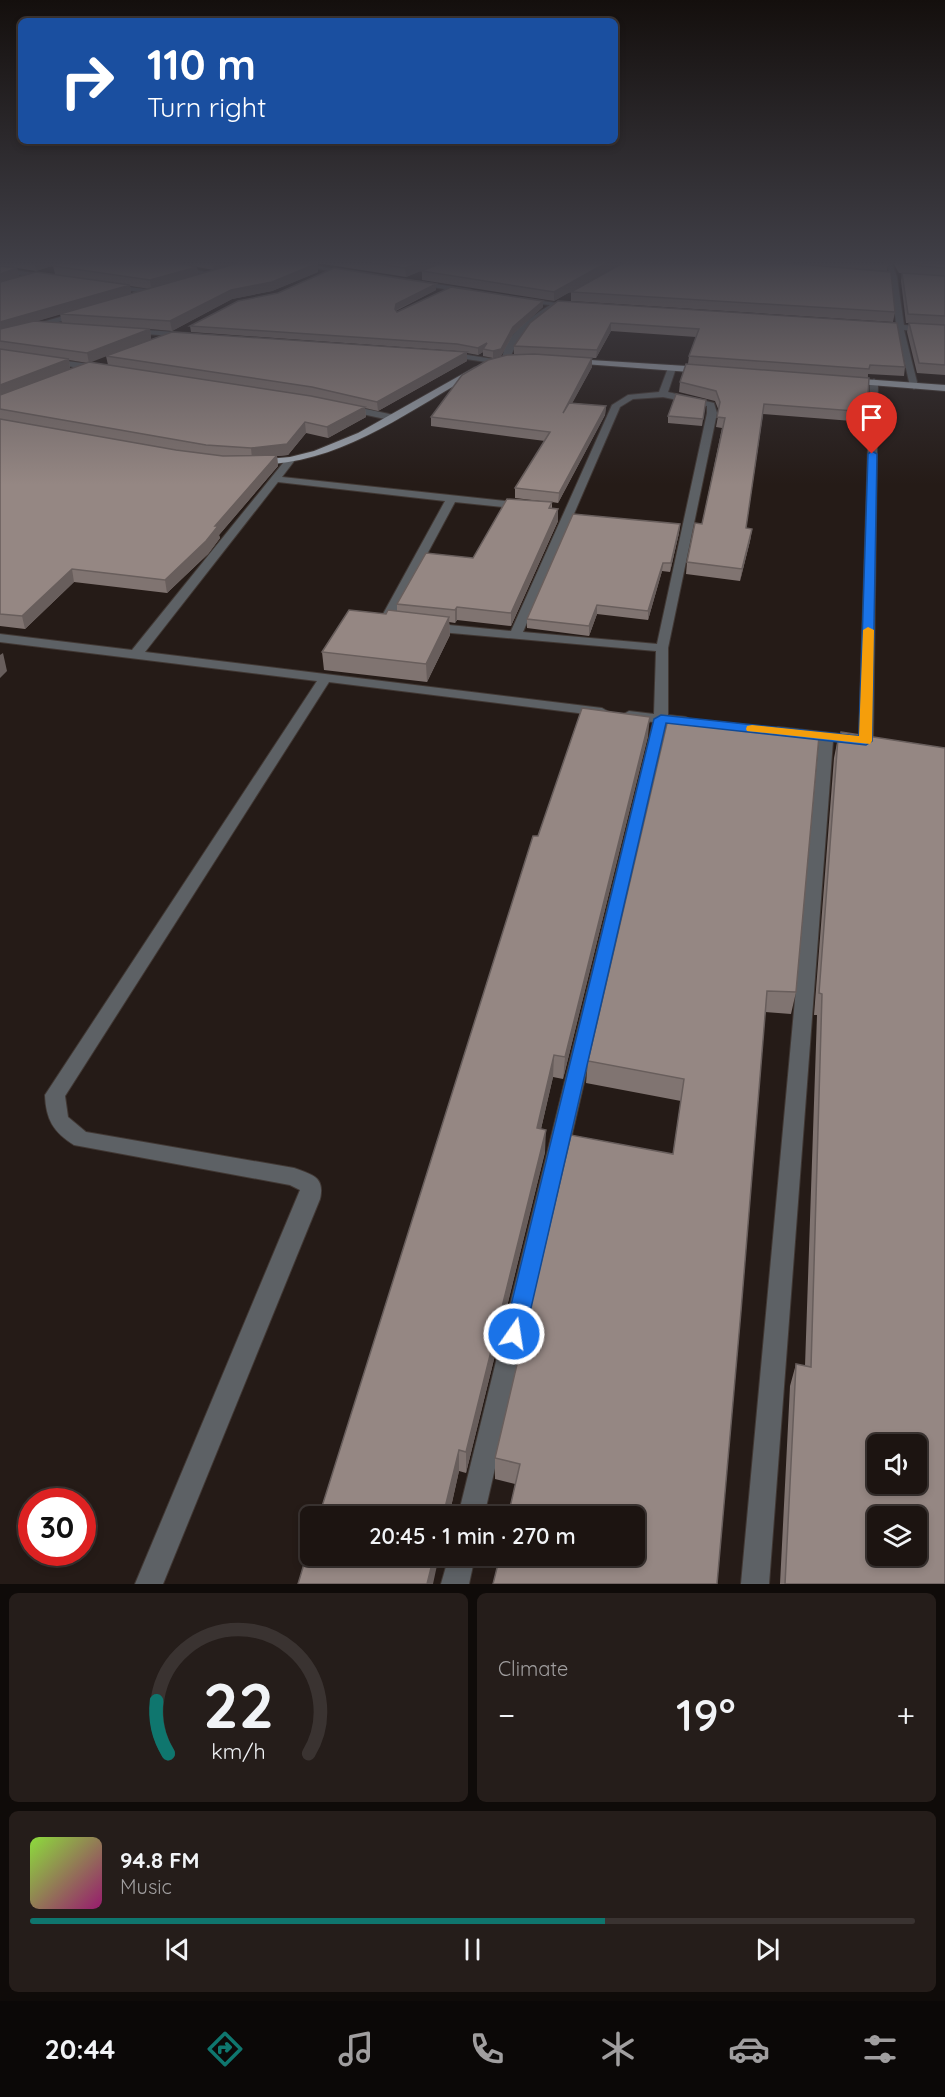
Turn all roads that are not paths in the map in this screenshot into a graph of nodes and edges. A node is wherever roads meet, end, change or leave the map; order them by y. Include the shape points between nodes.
1 (168, 337) edge
2 (518, 337) edge
3 (902, 337) edge
4 (155, 342) edge
5 (434, 353) edge
6 (506, 358) junction
7 (519, 358) edge
8 (46, 360) edge
9 (565, 360) edge
10 (494, 361) junction
11 (103, 366) edge
12 (93, 367) junction
13 (672, 368) junction
14 (715, 371) edge
15 (72, 375) edge
16 (839, 380) edge
17 (874, 382) junction
18 (914, 386) junction
19 (945, 388) edge
20 (663, 394) junction
21 (336, 406) edge
22 (394, 418) junction
23 (290, 460) junction
24 (241, 463) edge
25 (275, 479) junction
26 (451, 499) junction
27 (538, 507) edge
28 (516, 634) junction
29 (0, 638) edge
30 (662, 648) junction
31 (137, 653) junction
32 (326, 677) junction
33 (661, 719) junction
34 (696, 723) edge
35 (767, 730) edge
36 (826, 736) junction
37 (473, 1506) edge
38 (460, 1566) edge
39 (149, 1584) edge
40 (455, 1584) edge
41 (755, 1584) edge

1 - 4 street
2 - 6 street
3 - 18 street
5 - 10 street
6 - 7 main road
6 - 10 main road
8 - 12 street
9 - 13 main road
10 - 22 main road
11 - 12 street
12 - 15 street
13 - 14 main road
13 - 20 street
16 - 17 main road
17 - 18 main road
17 - 36 street via 871,742
18 - 19 main road
20 - 28 street via 631,397 616,405 565,510
20 - 30 street via 711,405 712,413
21 - 22 street
22 - 23 main road via 350,440
23 - 24 main road
23 - 25 street
25 - 26 street
25 - 31 street
26 - 27 street
26 - 28 street via 387,621
28 - 30 street
29 - 31 street
30 - 33 street
31 - 32 street
32 - 33 street
32 - 39 street via 55,1095 56,1117 81,1139 294,1177 312,1186
33 - 34 street
33 - 37 street
35 - 36 street
36 - 41 street
38 - 40 street

